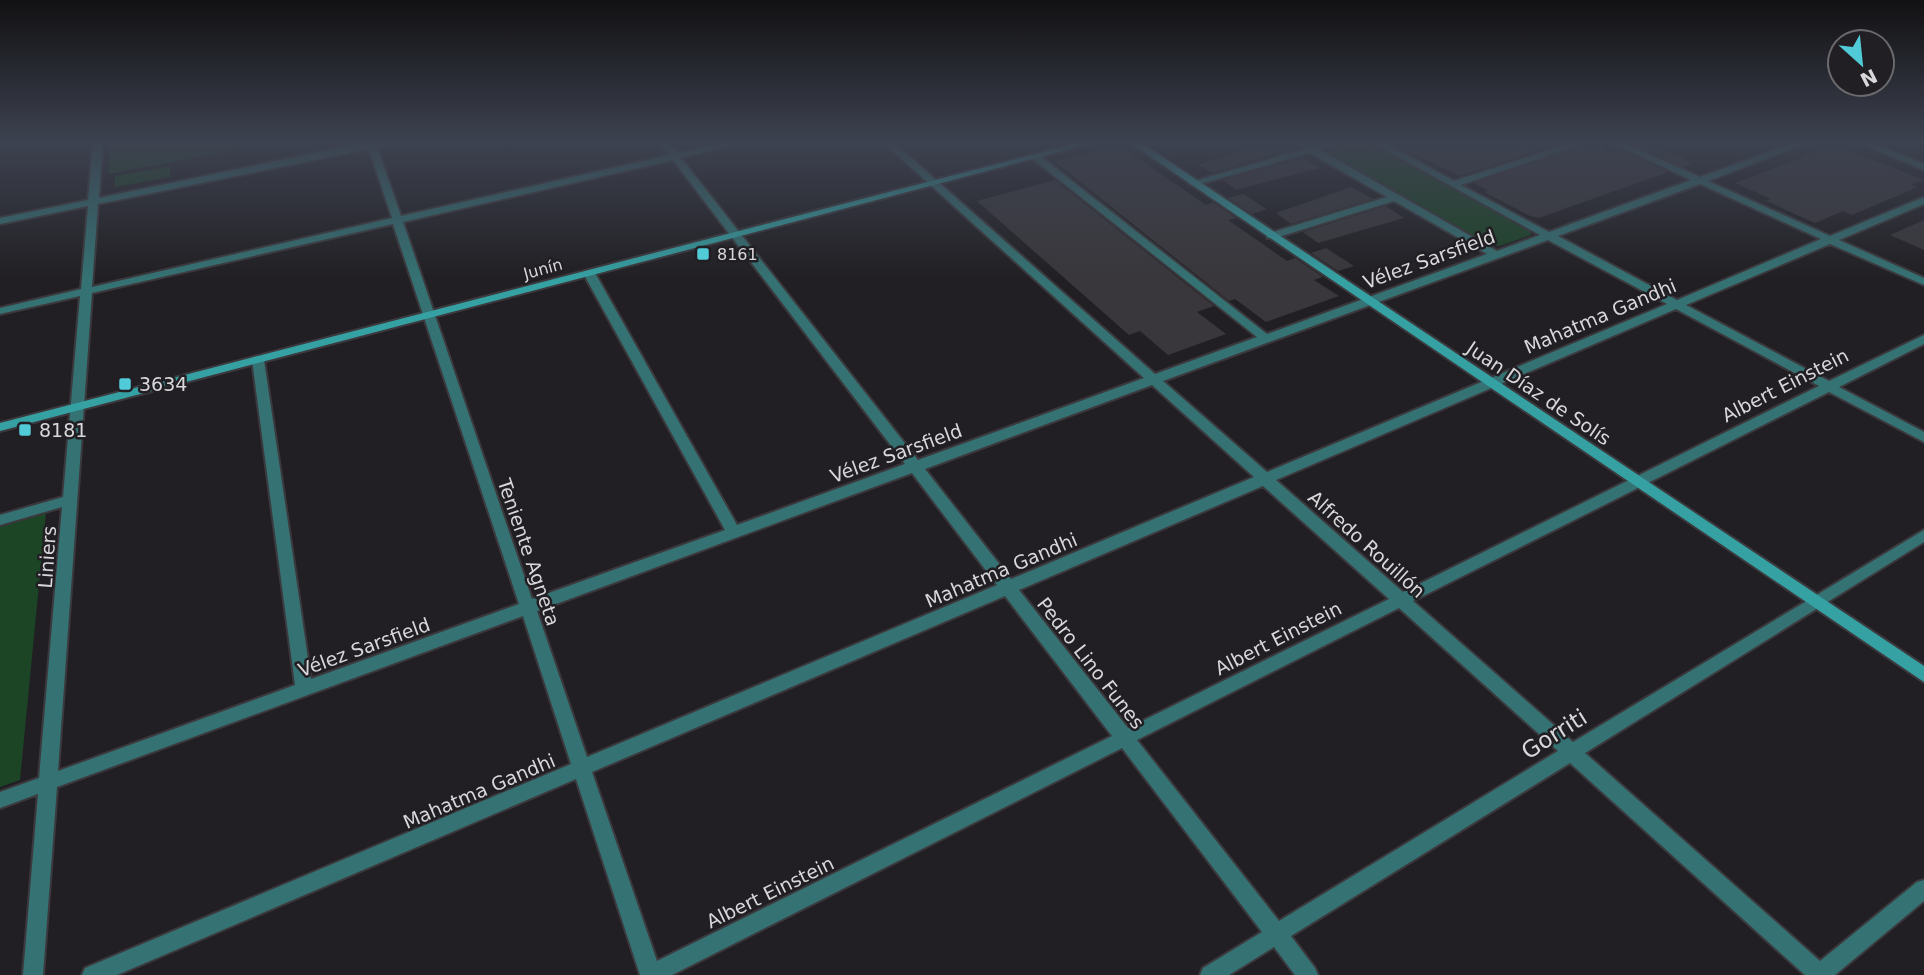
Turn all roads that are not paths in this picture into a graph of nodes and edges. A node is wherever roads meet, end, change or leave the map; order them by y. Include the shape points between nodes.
1 (94, 188) edge
2 (162, 188) edge
3 (386, 188) edge
4 (540, 188) edge
5 (698, 188) edge
6 (921, 188) edge
7 (938, 188) edge
8 (1074, 188) edge
9 (1200, 188) edge
10 (1379, 188) edge
11 (1459, 188) edge
12 (1682, 188) edge
13 (1714, 188) edge
14 (1396, 197) junction
15 (1924, 200) edge
16 (93, 202) junction
17 (397, 220) junction
18 (0, 221) edge
19 (735, 236) junction
20 (1270, 236) junction
21 (1549, 236) junction
22 (1830, 240) junction
23 (1497, 255) junction
24 (589, 273) junction
25 (1924, 282) edge
26 (87, 291) junction
27 (1369, 302) junction
28 (1677, 305) junction
29 (0, 311) edge
30 (429, 315) junction
31 (1267, 339) junction
32 (1924, 340) edge
33 (258, 360) junction
34 (1154, 380) junction
35 (1491, 383) junction
36 (1829, 387) junction
37 (78, 407) junction
38 (0, 427) edge
39 (1924, 438) edge
40 (914, 467) junction
41 (1265, 479) junction
42 (1637, 482) junction
43 (70, 500) junction
44 (0, 520) edge
45 (734, 533) junction
46 (1924, 535) edge
47 (1007, 588) junction
48 (1401, 600) junction
49 (1815, 602) junction
50 (528, 608) junction
51 (1924, 675) edge
52 (304, 690) junction
53 (1126, 738) junction
54 (1571, 752) junction
55 (582, 768) junction
56 (48, 783) junction
57 (0, 800) edge
58 (1924, 888) edge
59 (1276, 934) junction
60 (33, 975) edge
61 (93, 975) edge
62 (651, 975) edge
63 (1210, 975) edge
64 (1308, 975) edge
65 (1820, 975) edge

1 - 16 street, Liniers
2 - 16 street
3 - 17 street, Teniente Agneta
4 - 17 street
5 - 19 street, Pedro Lino Funes
6 - 19 main road, Junín
7 - 34 street, Alfredo Rouillón
8 - 31 street
9 - 20 main road, Juan Díaz de Solís
10 - 14 street
11 - 21 street
12 - 21 street, Vélez Sarsfield
13 - 22 street
14 - 20 street
14 - 23 street
15 - 22 street, Mahatma Gandhi
16 - 18 street
16 - 26 street, Liniers
17 - 26 street
17 - 30 street, Teniente Agneta
19 - 24 main road, Junín
19 - 40 street, Pedro Lino Funes
20 - 27 main road, Juan Díaz de Solís
21 - 23 street, Vélez Sarsfield
21 - 28 street
22 - 25 street
22 - 28 street, Mahatma Gandhi
23 - 27 street, Vélez Sarsfield
24 - 30 main road, Junín
24 - 45 street
26 - 29 street
26 - 37 street, Liniers
27 - 31 street, Vélez Sarsfield
27 - 35 main road, Juan Díaz de Solís
28 - 35 street, Mahatma Gandhi
28 - 36 street
30 - 33 main road, Junín
30 - 50 street, Teniente Agneta
31 - 34 street, Vélez Sarsfield
32 - 36 street, Albert Einstein
33 - 37 main road, Junín
33 - 52 street
34 - 40 street, Vélez Sarsfield
34 - 41 street, Alfredo Rouillón
35 - 41 street, Mahatma Gandhi
35 - 42 main road, Juan Díaz de Solís
36 - 39 street
36 - 42 street, Albert Einstein
37 - 38 main road, Junín
37 - 43 street, Liniers
40 - 45 street, Vélez Sarsfield
40 - 47 street, Pedro Lino Funes
41 - 47 street, Mahatma Gandhi
41 - 48 street, Alfredo Rouillón
42 - 48 street, Albert Einstein
42 - 49 main road, Juan Díaz de Solís
43 - 44 street
43 - 56 street, Liniers
45 - 50 street, Vélez Sarsfield
46 - 49 street, Gorriti
47 - 53 street, Pedro Lino Funes
47 - 55 street, Mahatma Gandhi
48 - 53 street, Albert Einstein
48 - 54 street, Alfredo Rouillón
49 - 51 main road, Juan Díaz de Solís
49 - 54 street, Gorriti
50 - 52 street, Vélez Sarsfield
50 - 55 street, Teniente Agneta
52 - 56 street, Vélez Sarsfield
53 - 59 street, Pedro Lino Funes
53 - 62 street, Albert Einstein
54 - 59 street, Gorriti
54 - 65 street, Alfredo Rouillón
55 - 61 street, Mahatma Gandhi
55 - 62 street, Teniente Agneta
56 - 57 street, Vélez Sarsfield
56 - 60 street, Liniers
58 - 65 street
59 - 63 street, Gorriti
59 - 64 street, Pedro Lino Funes

